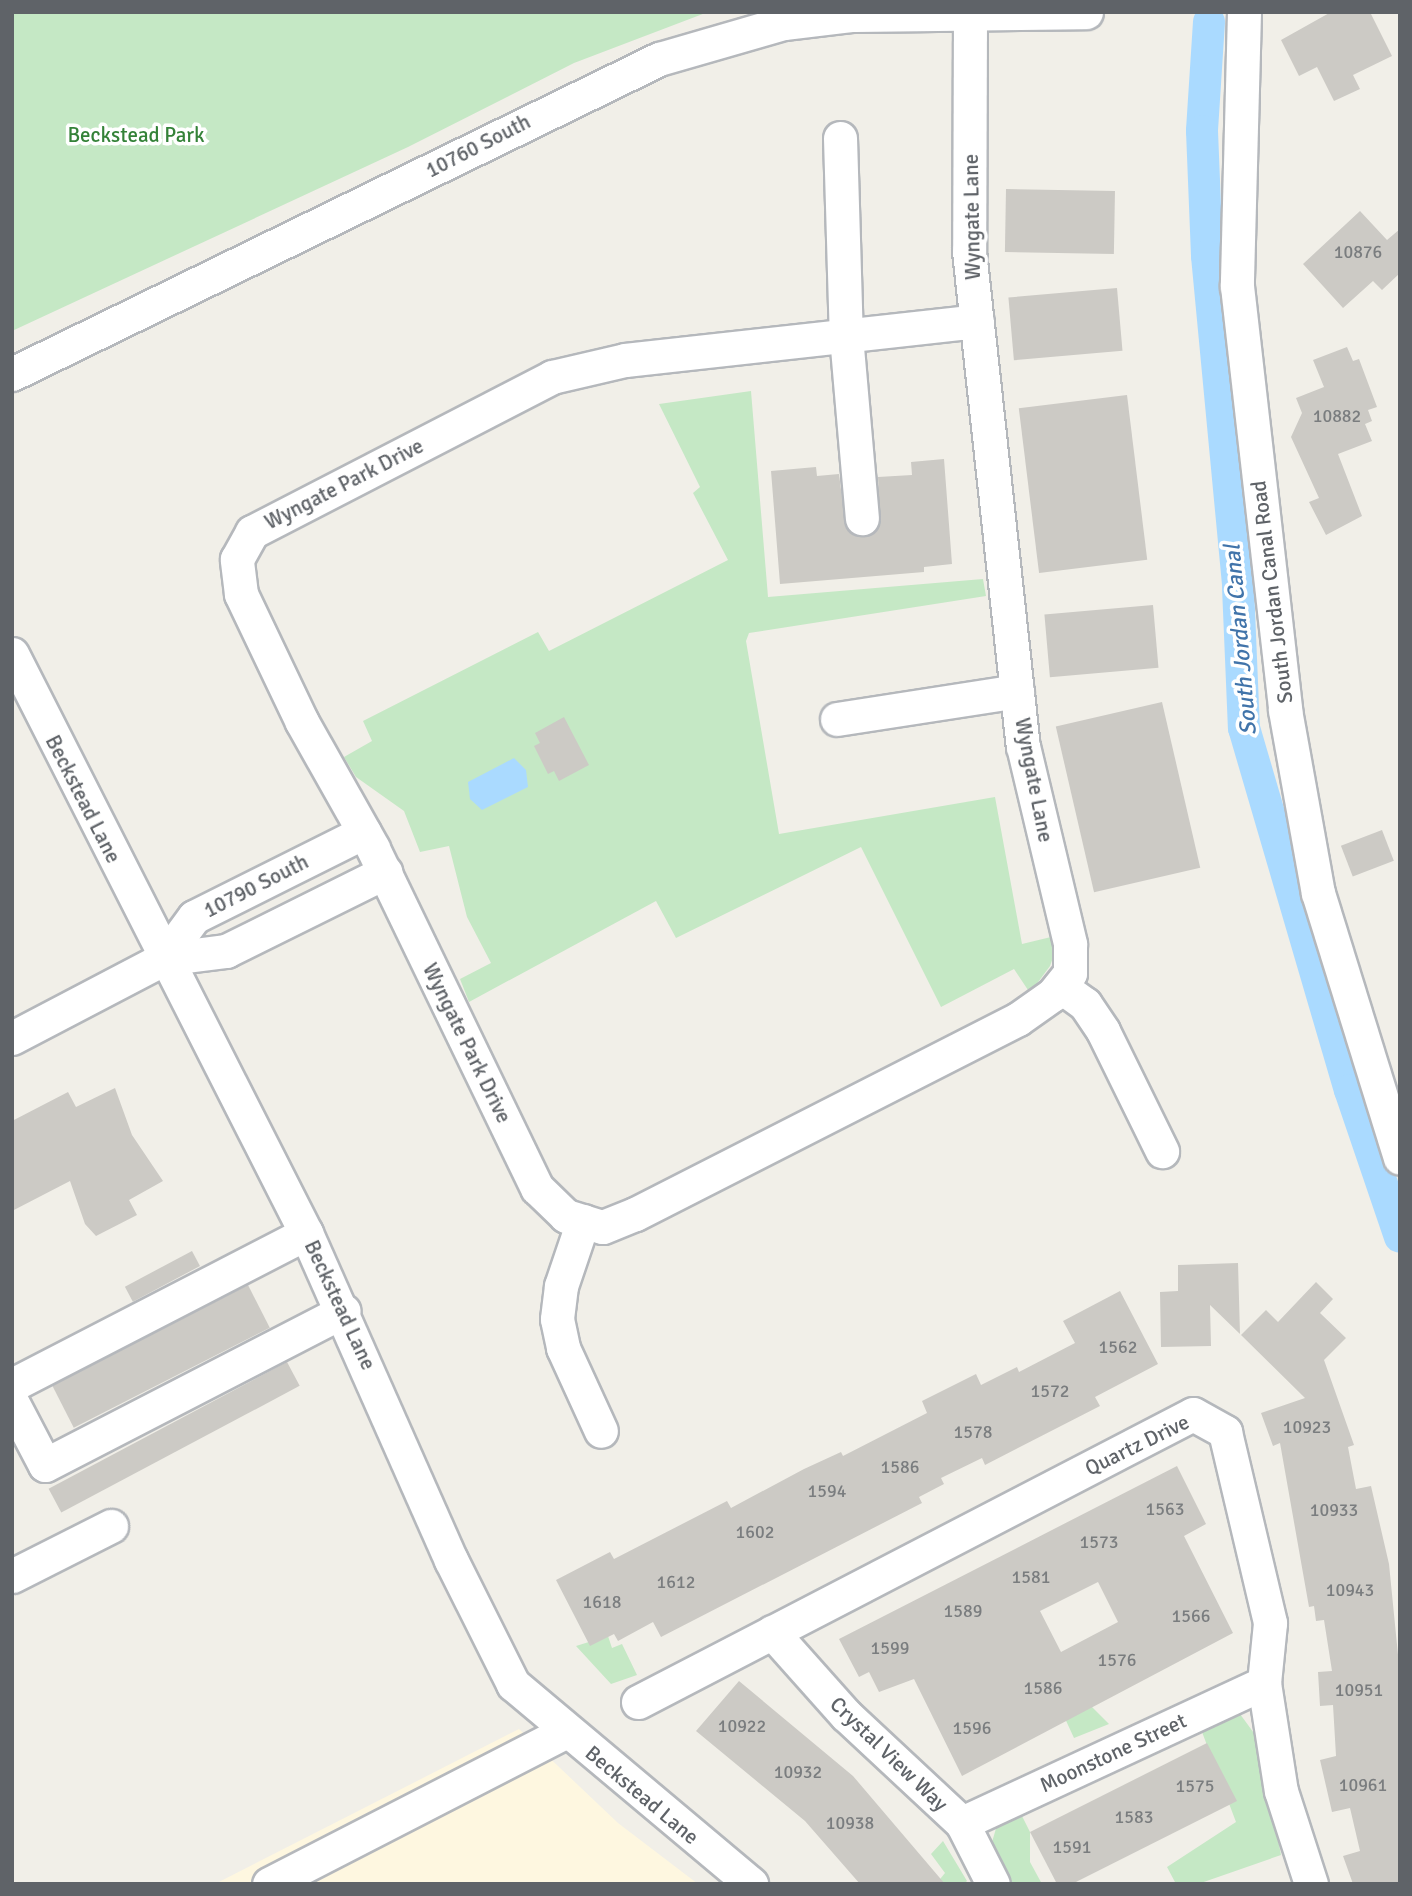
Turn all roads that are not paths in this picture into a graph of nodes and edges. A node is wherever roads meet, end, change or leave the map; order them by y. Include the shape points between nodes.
1 (1086, 12) edge
2 (1244, 12) edge
3 (970, 15) junction
4 (840, 138) dead end
5 (977, 321) junction
6 (846, 336) junction
7 (12, 374) edge
8 (863, 518) dead end
9 (12, 654) edge
10 (1017, 691) junction
11 (837, 719) dead end
12 (364, 832) junction
13 (385, 872) junction
14 (163, 959) junction
15 (1060, 986) junction
16 (12, 1038) edge
17 (1162, 1151) dead end
18 (1400, 1158) edge
19 (574, 1219) junction
20 (306, 1233) junction
21 (344, 1311) junction
22 (12, 1385) edge
23 (12, 1402) edge
24 (600, 1431) dead end
25 (111, 1525) dead end
26 (12, 1576) edge
27 (772, 1632) junction
28 (1264, 1682) junction
29 (638, 1702) dead end
30 (566, 1731) junction
31 (962, 1823) junction
32 (269, 1884) edge
33 (751, 1884) edge
34 (993, 1884) edge
35 (1311, 1884) edge

1 - 3 street, 10760 South
2 - 18 street, South Jordan Canal Road via 1237,286 1285,710 1318,893
3 - 5 street, Wyngate Lane via 970,251
3 - 7 street, 10760 South via 851,15 785,23 659,59
4 - 6 street
5 - 6 street, Wyngate Park Drive
5 - 10 street, Wyngate Lane
6 - 8 street
6 - 12 street, Wyngate Park Drive via 625,360 552,377 252,531 237,559 241,594 302,722
9 - 14 street, Beckstead Lane
10 - 11 street
10 - 15 street, Wyngate Lane via 1023,746 1070,944 1070,973
12 - 13 street, Wyngate Park Drive
12 - 14 street, 10790 South via 194,917
13 - 14 street, 10790 South via 226,951
13 - 19 street, Wyngate Park Drive via 537,1188
14 - 16 street, 10790 South
14 - 20 street, Beckstead Lane
15 - 17 street via 1085,1004 1104,1031
15 - 19 street via 1018,1019 635,1214 602,1227
19 - 24 street via 557,1319 563,1348
20 - 21 street, Beckstead Lane
20 - 22 street
21 - 23 street via 46,1465
21 - 30 street, Beckstead Lane via 451,1560 513,1684
25 - 26 street
27 - 28 street, Quartz Drive via 1193,1414 1225,1432 1270,1623
27 - 29 street, Quartz Drive
27 - 31 street, Crystal View Way via 846,1715
28 - 31 street, Moonstone Street
28 - 35 street, Quartz Drive via 1281,1791
30 - 32 street
30 - 33 street, Beckstead Lane
31 - 34 street, Crystal View Way

